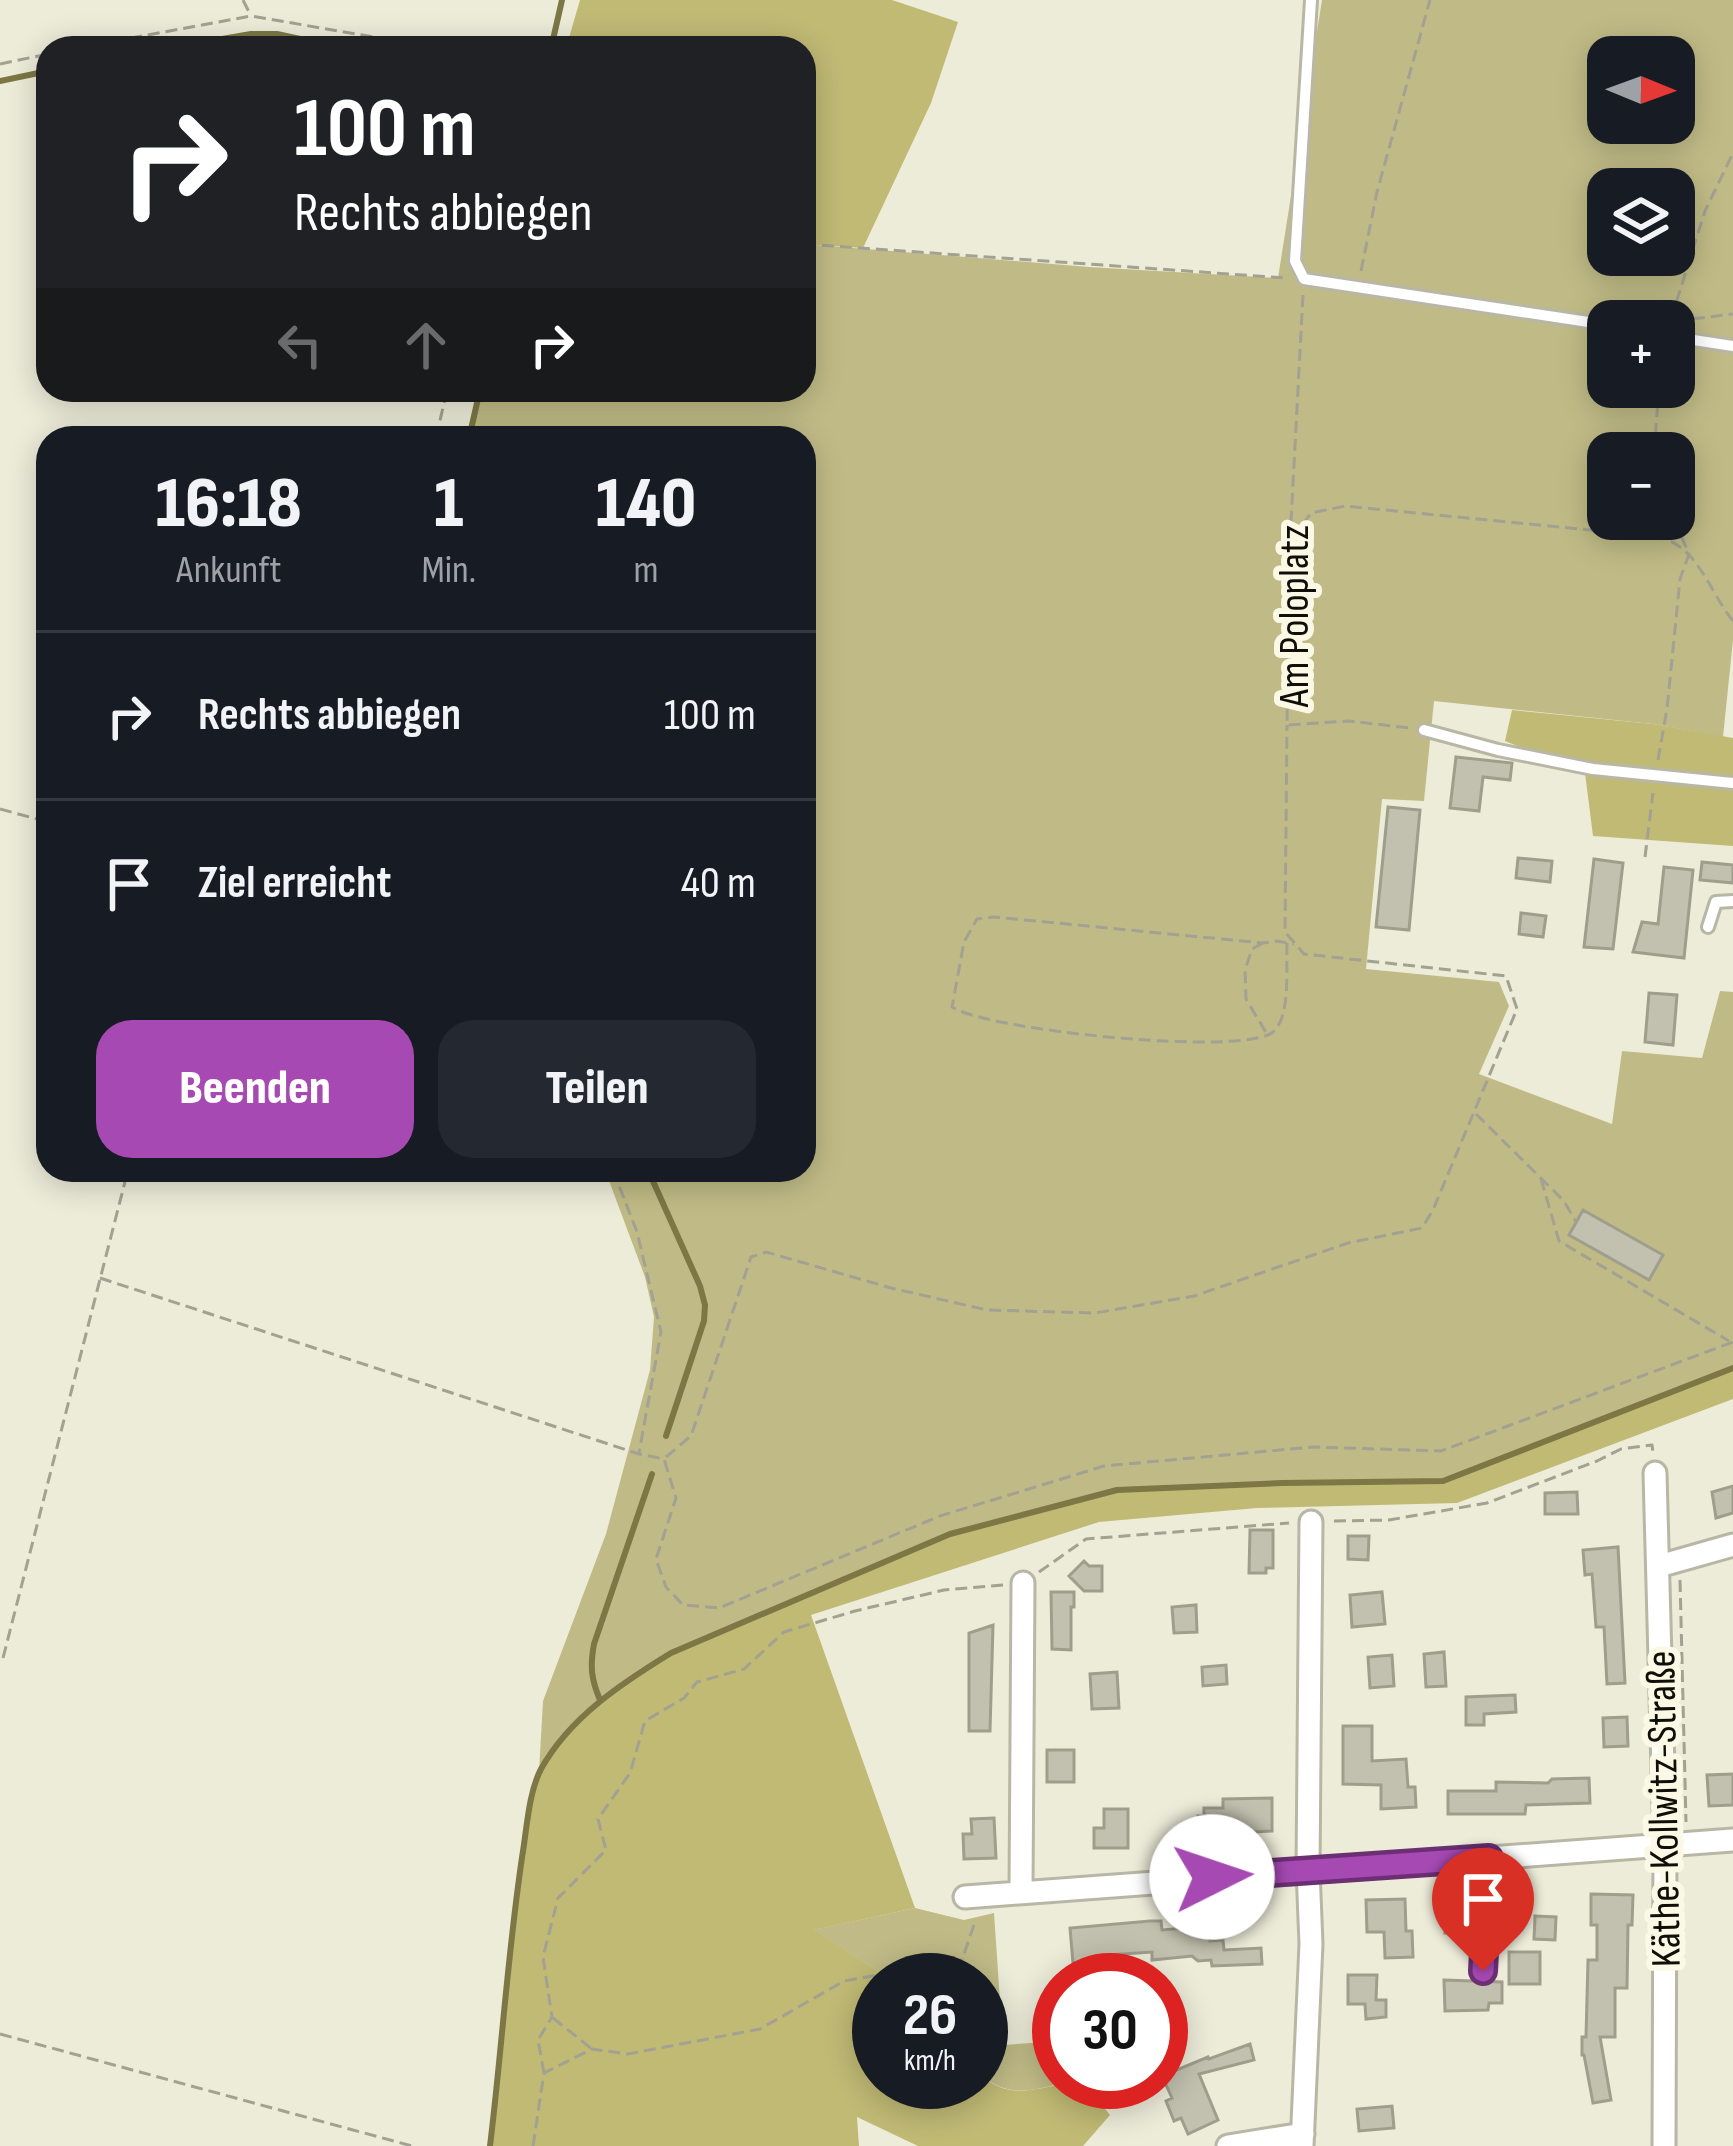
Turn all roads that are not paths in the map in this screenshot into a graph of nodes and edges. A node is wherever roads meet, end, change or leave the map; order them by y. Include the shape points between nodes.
1 (1311, 0) edge
2 (1587, 322) edge
3 (1695, 340) edge
4 (1733, 346) edge
5 (1424, 730) road end
6 (1733, 783) edge
7 (1733, 901) edge
8 (1708, 927) dead end
9 (1655, 1473) road end
10 (1311, 1522) road end
11 (1733, 1545) edge
12 (1659, 1566) junction
13 (1023, 1583) road end
14 (1733, 1840) edge
15 (1665, 1845) junction
16 (1489, 1858) junction
17 (1308, 1870) junction
18 (1021, 1892) junction
19 (975, 1896) road end
20 (1483, 1971) dead end
21 (1303, 2140) edge
22 (1228, 2146) edge
23 (1664, 2146) edge

1 - 2 lane via 1295,261 1304,279
3 - 4 lane
5 - 6 lane via 1593,769
7 - 8 lane via 1715,902
9 - 12 street, Käthe-Kollwitz-Straße
10 - 17 street
11 - 12 street
12 - 15 street, Käthe-Kollwitz-Straße
13 - 18 street
14 - 15 street
15 - 16 street
15 - 23 street, Käthe-Kollwitz-Straße
16 - 17 street
16 - 20 lane
17 - 18 street
17 - 21 street
18 - 19 street
21 - 22 street

